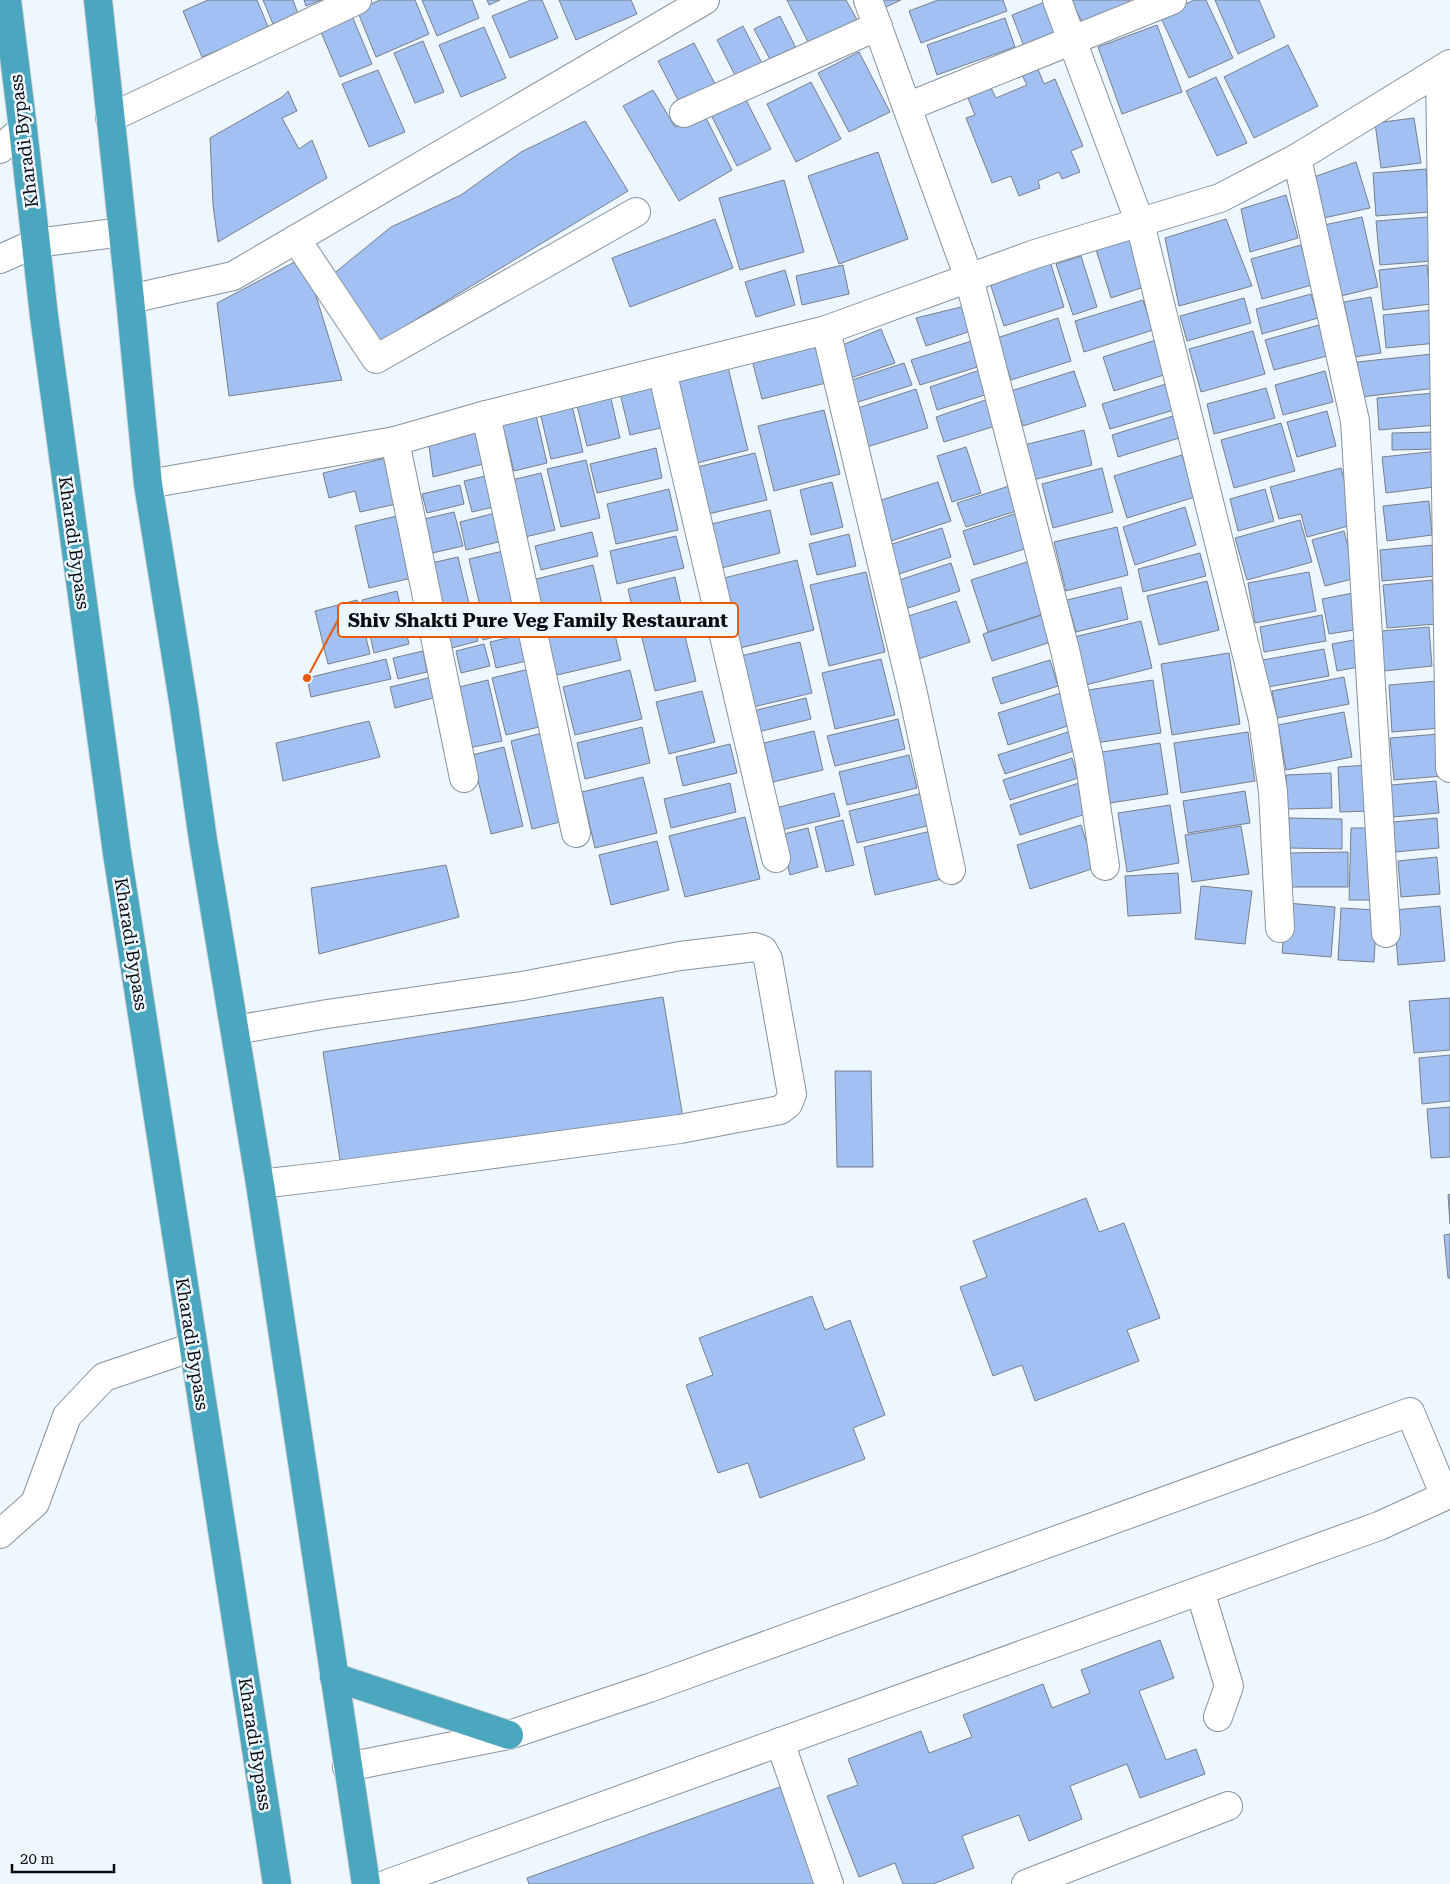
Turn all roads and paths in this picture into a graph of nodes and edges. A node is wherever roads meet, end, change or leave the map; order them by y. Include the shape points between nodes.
1 (7, 0) edge
2 (98, 0) edge
3 (357, 0) edge
4 (705, 0) edge
5 (868, 0) edge
6 (1057, 0) edge
7 (1172, 0) edge
8 (878, 26) junction
9 (1072, 40) junction
10 (1445, 68) edge
11 (907, 107) junction
12 (684, 113) dead end
13 (110, 118) junction
14 (24, 128) junction
15 (0, 149) edge
16 (1297, 158) junction
17 (636, 212) dead end
18 (1140, 223) junction
19 (123, 232) junction
20 (296, 239) junction
21 (36, 243) junction
22 (0, 258) edge
23 (969, 278) junction
24 (130, 299) junction
25 (826, 330) junction
26 (662, 371) junction
27 (486, 415) junction
28 (394, 442) junction
29 (148, 484) junction
30 (1450, 768) edge
31 (464, 778) dead end
32 (576, 833) dead end
33 (776, 858) dead end
34 (1106, 866) dead end
35 (951, 870) dead end
36 (1280, 928) dead end
37 (1386, 933) dead end
38 (235, 1030) junction
39 (260, 1184) junction
40 (193, 1347) junction
41 (0, 1534) edge
42 (1200, 1591) junction
43 (334, 1677) junction
44 (1218, 1717) dead end
45 (509, 1736) junction
46 (780, 1742) junction
47 (347, 1767) junction
48 (1228, 1806) dead end
49 (277, 1884) edge
50 (366, 1884) edge
51 (387, 1884) edge
52 (829, 1884) edge
53 (1026, 1884) edge

1 - 14 highway, Kharadi Bypass
2 - 13 highway
3 - 13 street
4 - 20 street
5 - 8 street
6 - 9 street
7 - 9 street
8 - 11 street
8 - 12 street
9 - 11 street
9 - 18 street
10 - 16 street
10 - 30 street
11 - 23 street
13 - 19 highway
14 - 15 street
14 - 21 highway, Kharadi Bypass
16 - 18 street via 1220,198
16 - 37 street via 1355,421
17 - 20 street via 376,360
18 - 23 street via 1035,254
18 - 36 street via 1263,720 1273,792
19 - 21 street
19 - 24 highway
20 - 24 street via 233,276
21 - 22 street
21 - 40 highway, Kharadi Bypass via 116,853
23 - 25 street
23 - 34 street via 1065,650 1089,758
24 - 29 highway
25 - 26 street
25 - 35 street via 912,689
26 - 27 street
26 - 33 street
27 - 28 street
27 - 32 street
28 - 29 street
28 - 31 street
29 - 38 highway
38 - 39 highway
38 - 39 street via 522,986 680,956 755,947 763,950 768,959 792,1094 788,1104 780,1110 680,1129
39 - 43 highway
40 - 41 street via 104,1376 67,1416 35,1504
40 - 49 highway, Kharadi Bypass
42 - 44 street via 1229,1686
42 - 45 street via 1379,1526 1445,1496 1410,1412
42 - 46 street
43 - 45 highway
43 - 47 highway
45 - 47 street
46 - 51 street
46 - 52 street
47 - 50 highway
48 - 53 street

